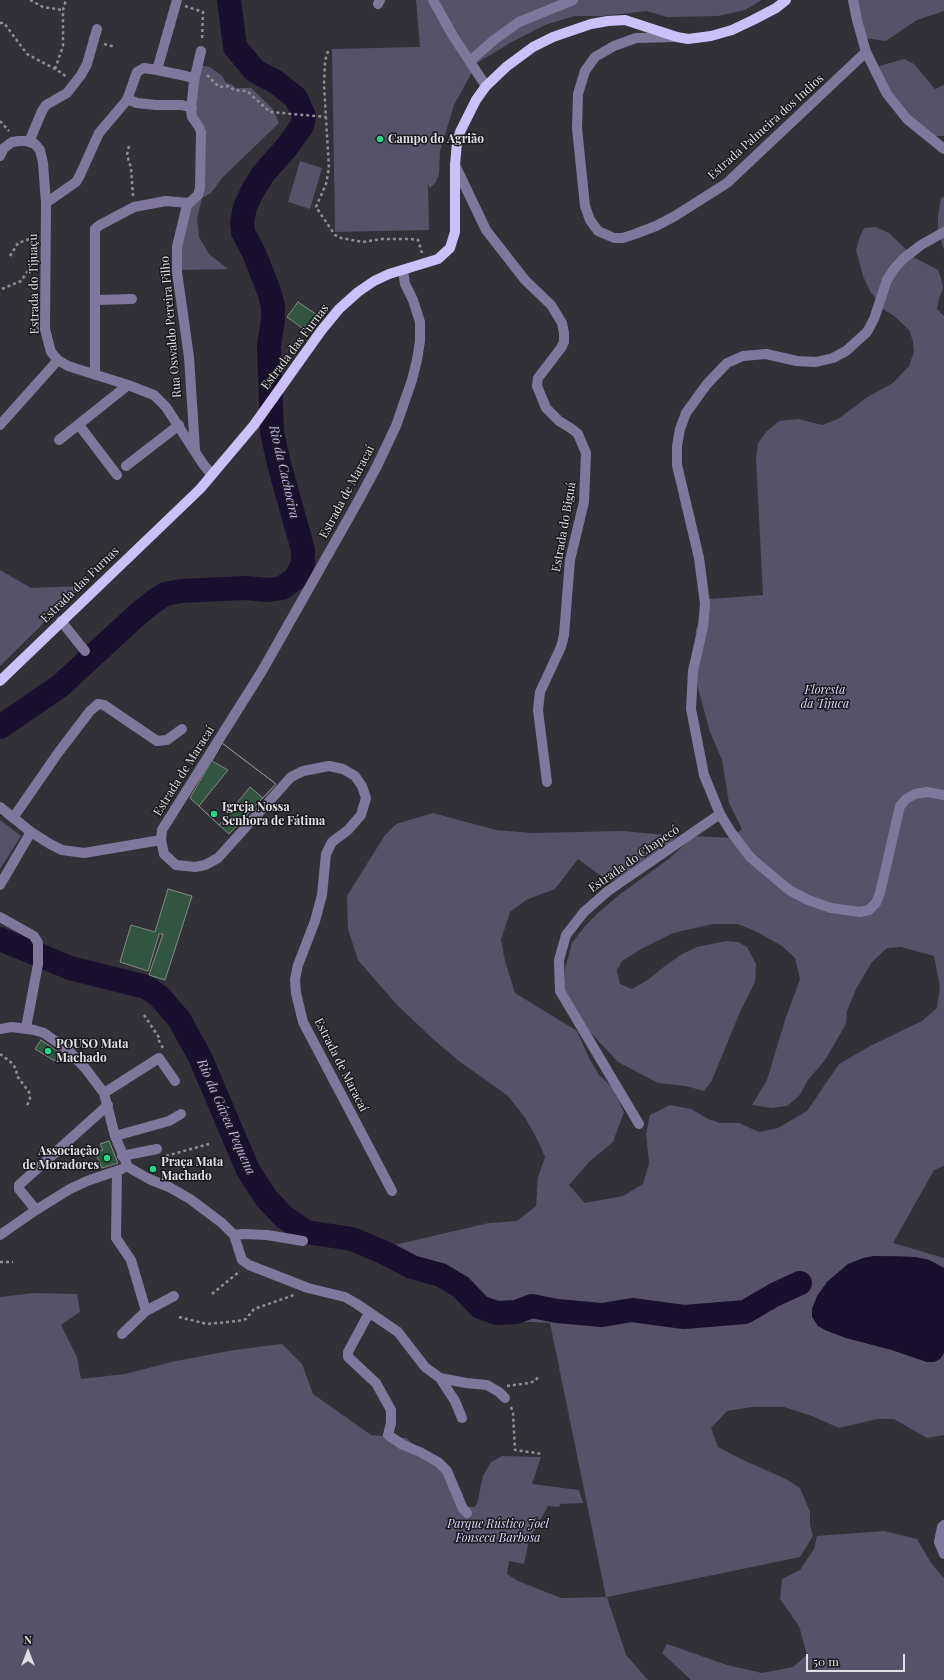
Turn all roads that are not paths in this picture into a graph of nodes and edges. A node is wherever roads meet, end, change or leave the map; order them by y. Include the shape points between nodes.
1 (433, 0) edge
2 (573, 0) edge
3 (786, 0) edge
4 (853, 0) edge
5 (175, 1) edge
6 (97, 29) dead end
7 (677, 37) junction
8 (200, 51) road end
9 (866, 52) junction
10 (470, 61) junction
11 (157, 70) junction
12 (196, 76) junction
13 (486, 86) junction
14 (127, 99) junction
15 (192, 108) junction
16 (29, 142) junction
17 (944, 149) edge
18 (0, 156) edge
19 (455, 165) junction
20 (46, 203) junction
21 (188, 203) junction
22 (944, 232) edge
23 (403, 270) junction
24 (132, 299) dead end
25 (95, 300) junction
26 (58, 360) junction
27 (95, 375) junction
28 (128, 385) junction
29 (0, 425) edge
30 (79, 425) junction
31 (179, 425) junction
32 (60, 440) dead end
33 (195, 451) junction
34 (126, 466) dead end
35 (118, 475) dead end
36 (212, 475) junction
37 (61, 621) junction
38 (85, 651) dead end
39 (0, 681) edge
40 (182, 729) dead end
41 (548, 782) dead end
42 (944, 795) edge
43 (0, 807) edge
44 (720, 814) junction
45 (13, 818) junction
46 (31, 832) junction
47 (161, 840) junction
48 (0, 885) edge
49 (0, 917) edge
50 (26, 1028) junction
51 (0, 1029) edge
52 (175, 1081) dead end
53 (104, 1093) junction
54 (106, 1107) junction
55 (181, 1114) dead end
56 (639, 1124) dead end
57 (116, 1136) junction
58 (157, 1149) dead end
59 (122, 1156) junction
60 (128, 1167) junction
61 (118, 1171) junction
62 (392, 1191) dead end
63 (33, 1206) junction
64 (234, 1235) junction
65 (0, 1236) edge
66 (304, 1242) dead end
67 (174, 1296) dead end
68 (146, 1311) junction
69 (369, 1313) junction
70 (122, 1334) dead end
71 (440, 1378) junction
72 (505, 1398) road end
73 (462, 1418) dead end
74 (467, 1513) dead end
75 (944, 1525) edge
76 (944, 1554) edge

1 - 10 street
2 - 10 street via 519,22
3 - 7 main road, Estrada das Furnas via 776,8 732,30 688,39
4 - 9 street
5 - 11 street
6 - 16 street via 87,64 76,83 67,93 46,105
7 - 9 street, Estrada Palmeira dos Indios via 636,38 614,46 595,57 585,71 578,94 577,128 582,190 590,220 598,231 614,238 635,234 675,216 727,183
7 - 13 main road, Estrada das Furnas via 625,20 591,24 533,47
8 - 12 street, Rua Oswaldo Pereira Filho
9 - 17 street via 887,94 907,119
10 - 13 street
11 - 12 street via 192,78
11 - 14 street via 144,68 137,72
12 - 15 street, Rua Oswaldo Pereira Filho
13 - 19 main road, Estrada das Furnas via 460,132
14 - 15 street via 137,103 182,105
14 - 20 street via 99,133 76,182
15 - 21 street, Rua Oswaldo Pereira Filho via 192,117 201,132 200,188 198,195
16 - 18 street via 12,142 4,148
16 - 20 street, Estrada do Tijuaçu via 40,150
19 - 23 main road, Estrada das Furnas via 455,232 450,248 438,259
19 - 41 street, Estrada do Biguá via 486,230 525,280 551,305 562,323 564,342 538,378 537,386 546,408 578,434 586,453 584,502 570,560 564,635 540,692 538,710
20 - 26 street, Estrada do Tijuaçu via 45,329 51,352
21 - 25 street via 166,201 134,207 95,228
21 - 33 street, Rua Oswaldo Pereira Filho via 177,246 177,272 189,357
22 - 44 street via 921,245 894,269 887,280 874,319 867,332 853,346 833,358 816,362 797,361 766,354 743,356 727,363 707,384 686,413 677,446 677,465 699,558 705,604 693,671 691,709 704,775
23 - 36 main road, Estrada das Furnas via 388,274 374,282 339,309 254,425
23 - 47 street, Estrada de Maracaí via 405,284 420,322 420,341 412,380 396,426 356,505 262,671 162,830
24 - 25 street
25 - 27 street
26 - 27 street
26 - 29 street
27 - 28 street
28 - 30 street
28 - 31 street via 154,395 166,406
30 - 32 street
30 - 35 street
31 - 33 street
31 - 34 street
33 - 36 street
36 - 37 main road, Estrada das Furnas
37 - 38 street
37 - 39 main road, Estrada das Furnas
40 - 45 street via 167,740 157,741 104,705 98,704 58,753
42 - 44 street via 927,792 915,794 900,806 880,893 876,903 869,910 860,912 831,908 789,890 750,857
43 - 45 street
44 - 56 street, Estrada do Chapecó via 608,891 584,912 566,935 559,960 560,991
45 - 46 street
46 - 47 street via 62,850 84,853
46 - 48 street
47 - 62 street, Estrada de Maracaí via 164,854 176,865 205,865 218,858 291,777 303,771 329,766 343,769 355,776 362,786 366,798 361,815 328,848 322,895 298,965 295,986 303,1022
49 - 50 street via 34,936 38,947 38,964
50 - 51 street
50 - 53 street via 44,1033 68,1050
52 - 53 street via 161,1060
53 - 54 street
54 - 57 street
54 - 63 street via 19,1185 19,1189
55 - 57 street via 169,1121
57 - 59 street
58 - 59 street
59 - 60 street
60 - 61 street
60 - 64 street via 190,1199
61 - 63 street via 87,1181
61 - 68 street via 116,1238 130,1260
63 - 65 street
64 - 66 street via 268,1235
64 - 69 street via 238,1251 245,1262 308,1288 345,1297
67 - 68 street
68 - 70 street
69 - 71 street via 398,1332 425,1367
69 - 74 street via 348,1352 351,1360 376,1383 391,1410 388,1435 438,1462 447,1471
71 - 72 street via 487,1385
71 - 73 street via 456,1401
75 - 76 street via 939,1542

